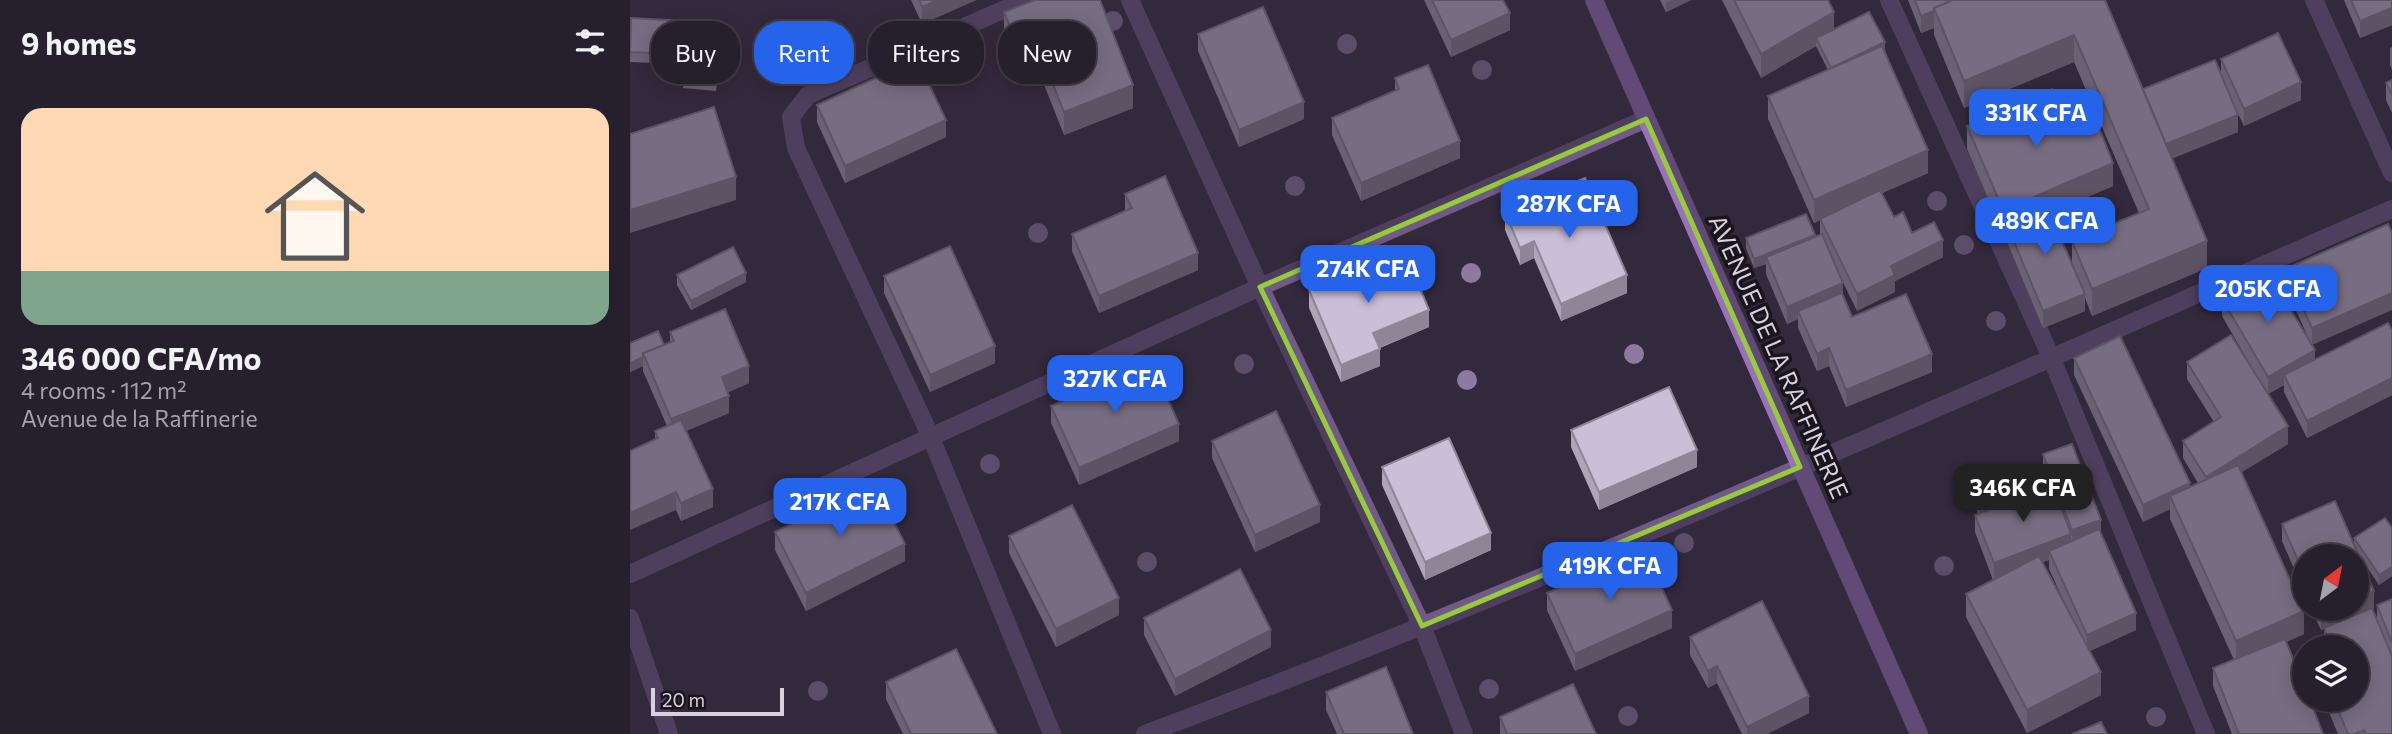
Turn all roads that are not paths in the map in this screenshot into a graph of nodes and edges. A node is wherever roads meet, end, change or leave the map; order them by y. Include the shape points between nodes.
1 (1026, 0) edge
2 (1130, 0) edge
3 (1594, 0) edge
4 (1889, 0) edge
5 (2314, 0) edge
6 (1646, 119) junction
7 (2392, 173) edge
8 (2392, 209) edge
9 (1260, 287) junction
10 (2051, 357) junction
11 (930, 435) junction
12 (1800, 467) junction
13 (630, 574) edge
14 (630, 618) edge
15 (1422, 626) junction
16 (669, 734) edge
17 (1052, 734) edge
18 (1145, 734) edge
19 (1464, 734) edge
20 (1919, 734) edge
21 (2206, 734) edge

1 - 11 street via 807,95 790,117 796,148
2 - 9 street
3 - 6 street, AVENUE DE LA RAFFINERIE
4 - 10 street
5 - 7 street
6 - 9 street
6 - 12 street, AVENUE DE LA RAFFINERIE
8 - 10 street
9 - 11 street
9 - 15 street
10 - 12 street
10 - 21 street
11 - 13 street
11 - 17 street
12 - 15 street
12 - 20 street, AVENUE DE LA RAFFINERIE
14 - 16 street
15 - 18 street
15 - 19 street

